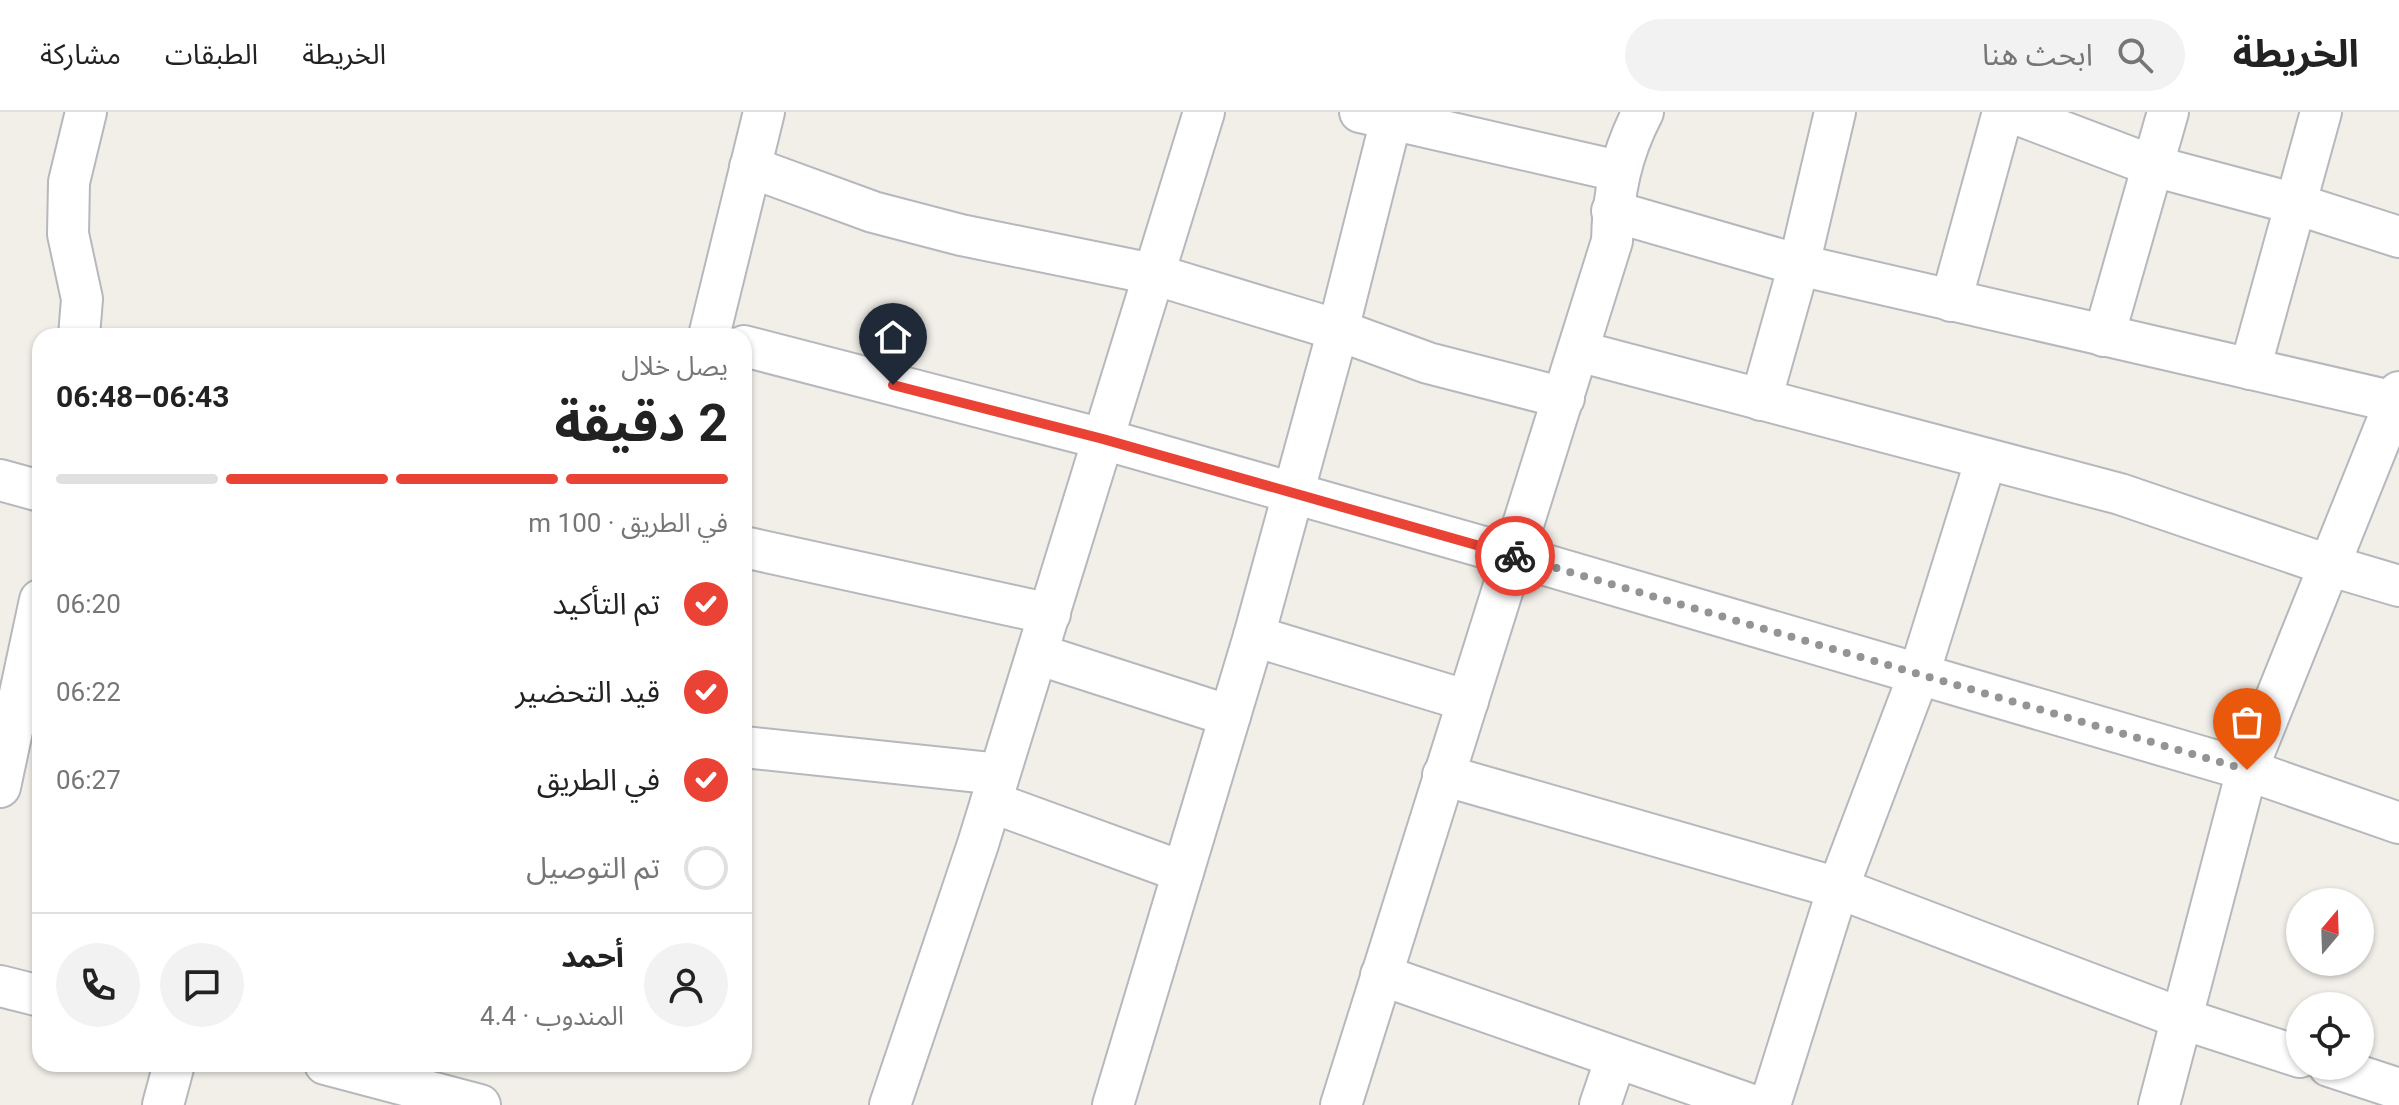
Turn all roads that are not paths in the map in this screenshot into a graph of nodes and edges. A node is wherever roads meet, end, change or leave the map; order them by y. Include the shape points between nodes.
1 (86, 112) edge
2 (1204, 112) edge
3 (1643, 112) edge
4 (1835, 112) edge
5 (2003, 112) edge
6 (2011, 112) edge
7 (2168, 112) edge
8 (2321, 112) edge
9 (762, 113) edge
10 (1376, 116) edge
11 (2153, 166) junction
12 (750, 167) junction
13 (1618, 171) junction
14 (2296, 204) junction
15 (1612, 211) junction
16 (2399, 237) edge
17 (1799, 265) junction
18 (1153, 274) junction
19 (1951, 301) junction
20 (80, 328) edge
21 (711, 328) edge
22 (1338, 330) junction
23 (2104, 336) junction
24 (752, 348) edge
25 (1578, 351) junction
26 (2250, 369) junction
27 (2397, 397) edge
28 (1564, 398) junction
29 (1761, 400) junction
30 (1103, 439) junction
31 (1986, 459) junction
32 (0, 480) edge
33 (32, 489) edge
34 (1292, 494) junction
35 (752, 549) edge
36 (1515, 556) junction
37 (2328, 565) junction
38 (2399, 586) edge
39 (1050, 614) junction
40 (1254, 636) junction
41 (1037, 654) junction
42 (1919, 674) junction
43 (32, 675) edge
44 (1468, 701) junction
45 (1230, 716) junction
46 (25, 740) edge
47 (752, 748) edge
48 (2247, 770) junction
49 (1443, 775) junction
50 (0, 787) edge
51 (995, 788) junction
52 (2399, 823) edge
53 (1183, 872) junction
54 (1838, 888) junction
55 (1381, 975) junction
56 (0, 986) edge
57 (32, 994) edge
58 (2183, 1019) junction
59 (2286, 1052) edge
60 (1616, 1058) junction
61 (172, 1072) edge
62 (355, 1072) edge
63 (2372, 1080) edge
64 (2399, 1089) edge
65 (163, 1105) edge
66 (480, 1105) edge
67 (890, 1105) edge
68 (1113, 1105) edge
69 (1341, 1105) edge
70 (1600, 1105) edge
71 (1752, 1105) edge
72 (1770, 1105) edge
73 (2159, 1105) edge

1 - 20 street via 69,182 68,234 82,299
2 - 18 street
3 - 13 street
4 - 17 street
5 - 19 street
6 - 11 street
7 - 11 street
8 - 14 street
9 - 12 street
10 - 13 street
10 - 22 street
11 - 14 street
11 - 23 street
12 - 18 street via 902,220
12 - 21 street
13 - 15 street
14 - 16 street
14 - 26 street
15 - 17 street
15 - 25 street via 1612,241
17 - 19 street
17 - 29 street
18 - 22 street
18 - 30 street
19 - 23 street
22 - 28 street via 1428,363
22 - 34 street
23 - 26 street
24 - 30 street
25 - 28 street
25 - 29 street
26 - 27 street
27 - 37 street
28 - 36 street
29 - 31 street
30 - 34 street
30 - 39 street
31 - 37 street via 2120,494
31 - 42 street
32 - 33 street
34 - 36 street
34 - 40 street
35 - 39 street
36 - 42 street
36 - 44 street
37 - 38 street
37 - 48 street
39 - 41 street
40 - 44 street
40 - 45 street
41 - 45 street
41 - 51 street
42 - 48 street
42 - 54 street
43 - 46 street
44 - 49 street
45 - 53 street
46 - 50 street
47 - 51 street
48 - 52 street
48 - 58 street
49 - 54 street
49 - 55 street
51 - 53 street
51 - 67 street
53 - 68 street
54 - 58 street
54 - 72 street
55 - 60 street
55 - 69 street
56 - 57 street
58 - 59 street
58 - 73 street
60 - 70 street
60 - 71 street
61 - 65 street
62 - 66 street
63 - 64 street

